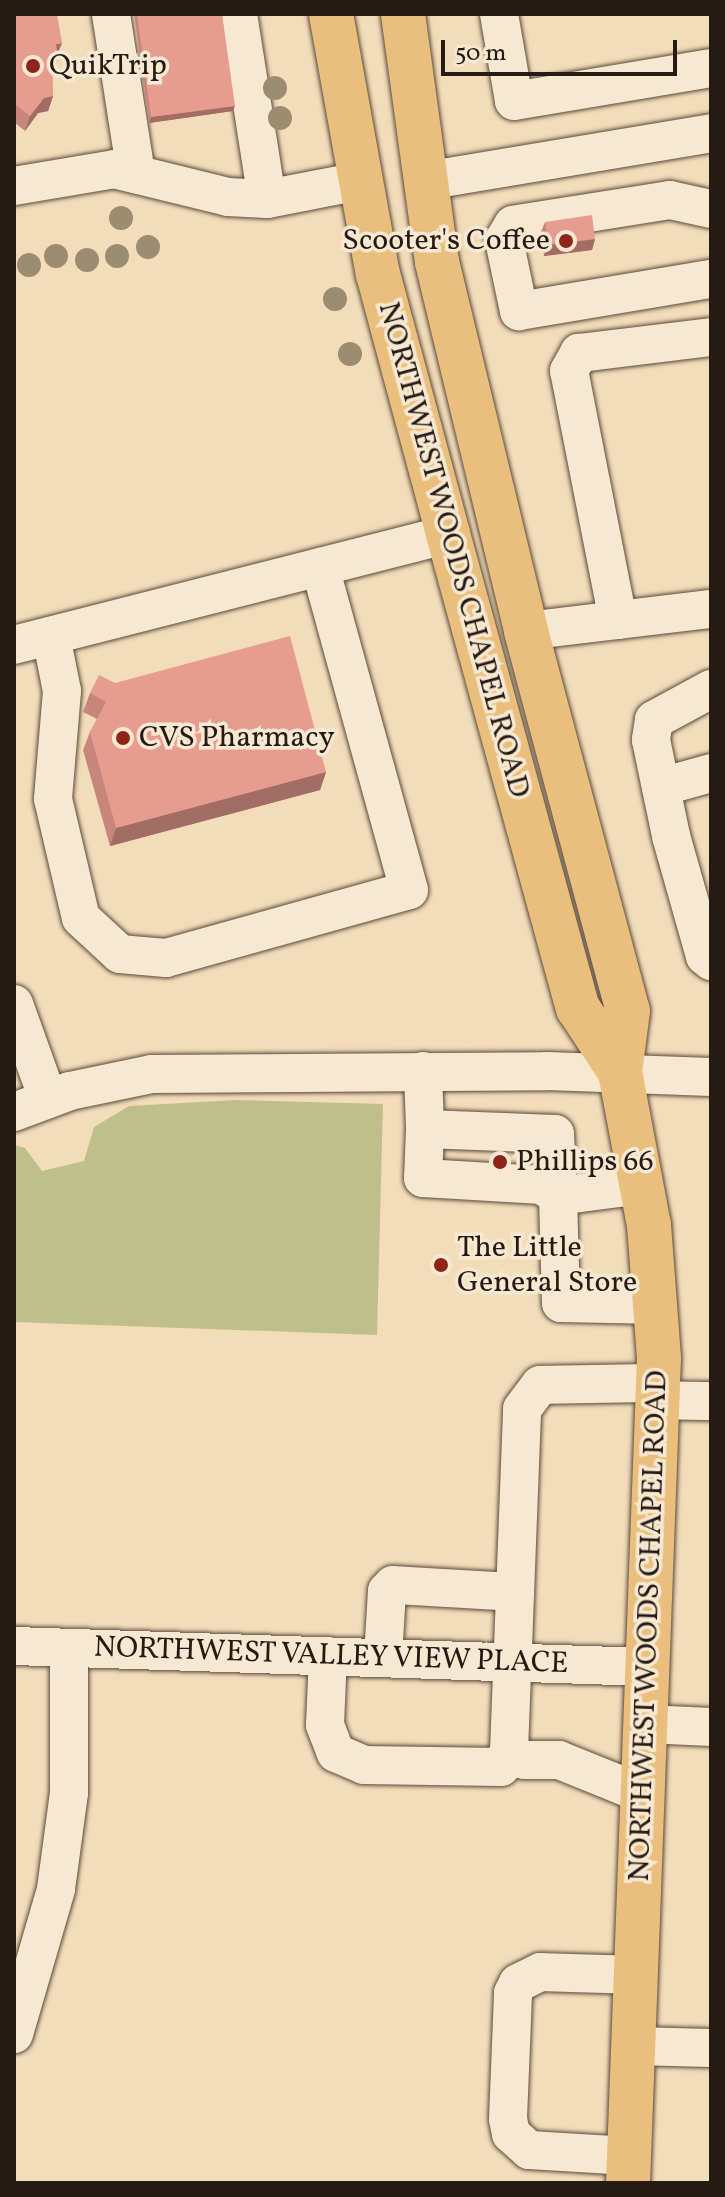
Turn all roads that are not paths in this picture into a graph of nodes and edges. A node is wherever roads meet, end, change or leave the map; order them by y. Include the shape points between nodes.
1 (111, 14) edge
2 (238, 14) edge
3 (331, 14) edge
4 (403, 14) edge
5 (499, 14) edge
6 (711, 68) edge
7 (711, 133) edge
8 (136, 174) junction
9 (360, 181) junction
10 (425, 181) junction
11 (14, 186) edge
12 (267, 199) junction
13 (711, 209) edge
14 (711, 279) edge
15 (711, 337) edge
16 (448, 534) junction
17 (320, 567) junction
18 (711, 609) edge
19 (618, 620) junction
20 (526, 631) junction
21 (51, 636) junction
22 (14, 645) edge
23 (711, 689) edge
24 (711, 773) edge
25 (661, 787) junction
26 (702, 907) edge
27 (711, 961) edge
28 (14, 1004) edge
29 (423, 1071) junction
30 (620, 1072) junction
31 (711, 1077) edge
32 (31, 1105) edge
33 (425, 1129) junction
34 (642, 1185) junction
35 (558, 1196) junction
36 (658, 1305) junction
37 (658, 1392) junction
38 (711, 1401) edge
39 (515, 1592) junction
40 (14, 1646) edge
41 (69, 1648) junction
42 (328, 1656) junction
43 (383, 1658) junction
44 (513, 1662) junction
45 (648, 1667) junction
46 (646, 1724) junction
47 (711, 1727) edge
48 (509, 1751) junction
49 (643, 1794) junction
50 (636, 1975) junction
51 (14, 2034) edge
52 (634, 2046) junction
53 (711, 2048) edge
54 (629, 2169) edge

1 - 8 street
2 - 12 street
3 - 9 main road, NORTHWEST WOODS CHAPEL ROAD
4 - 10 main road, NORTHWEST WOODS CHAPEL ROAD
5 - 6 street via 514,101
7 - 10 street
8 - 11 street via 114,169
8 - 12 street via 228,197
9 - 12 street
9 - 16 main road, NORTHWEST WOODS CHAPEL ROAD via 378,274
10 - 20 main road, NORTHWEST WOODS CHAPEL ROAD via 437,262
13 - 14 street via 670,200 513,225 504,240 519,311
15 - 19 street via 579,353 569,371
16 - 17 street
16 - 30 main road, NORTHWEST WOODS CHAPEL ROAD via 578,1008
17 - 21 street
17 - 21 street via 409,890 166,958 120,954 81,918 53,799 62,691
18 - 19 street
19 - 20 street
20 - 30 main road, NORTHWEST WOODS CHAPEL ROAD via 628,1011
21 - 22 street
23 - 25 street via 654,720 651,740
24 - 25 street
25 - 26 street
26 - 27 street
28 - 32 street
29 - 30 street
29 - 32 street via 152,1074
29 - 33 street
30 - 31 street
30 - 34 main road, NORTHWEST WOODS CHAPEL ROAD
33 - 35 street via 423,1178 542,1185
33 - 35 street via 555,1134
34 - 35 street
34 - 36 main road, NORTHWEST WOODS CHAPEL ROAD
35 - 36 street via 561,1303
36 - 37 main road, NORTHWEST WOODS CHAPEL ROAD
37 - 38 street
37 - 39 street via 540,1385 522,1409
37 - 45 main road, NORTHWEST WOODS CHAPEL ROAD
39 - 43 street via 393,1585 387,1591
39 - 44 street
40 - 41 street, NORTHWEST VALLEY VIEW PLACE
41 - 42 street, NORTHWEST VALLEY VIEW PLACE
41 - 51 street via 69,1793 56,1889
42 - 43 street, NORTHWEST VALLEY VIEW PLACE
42 - 48 street via 326,1733 346,1759 364,1765 495,1767 505,1764
43 - 44 street, NORTHWEST VALLEY VIEW PLACE
44 - 45 street, NORTHWEST VALLEY VIEW PLACE
44 - 48 street
45 - 46 main road, NORTHWEST WOODS CHAPEL ROAD
46 - 47 street
46 - 49 main road, NORTHWEST WOODS CHAPEL ROAD
48 - 49 street via 524,1760 559,1760
49 - 50 main road, NORTHWEST WOODS CHAPEL ROAD
50 - 52 main road, NORTHWEST WOODS CHAPEL ROAD
50 - 54 street via 541,1972 518,1983 513,1993 508,2119 511,2134 529,2150
52 - 53 street
52 - 54 main road, NORTHWEST WOODS CHAPEL ROAD

